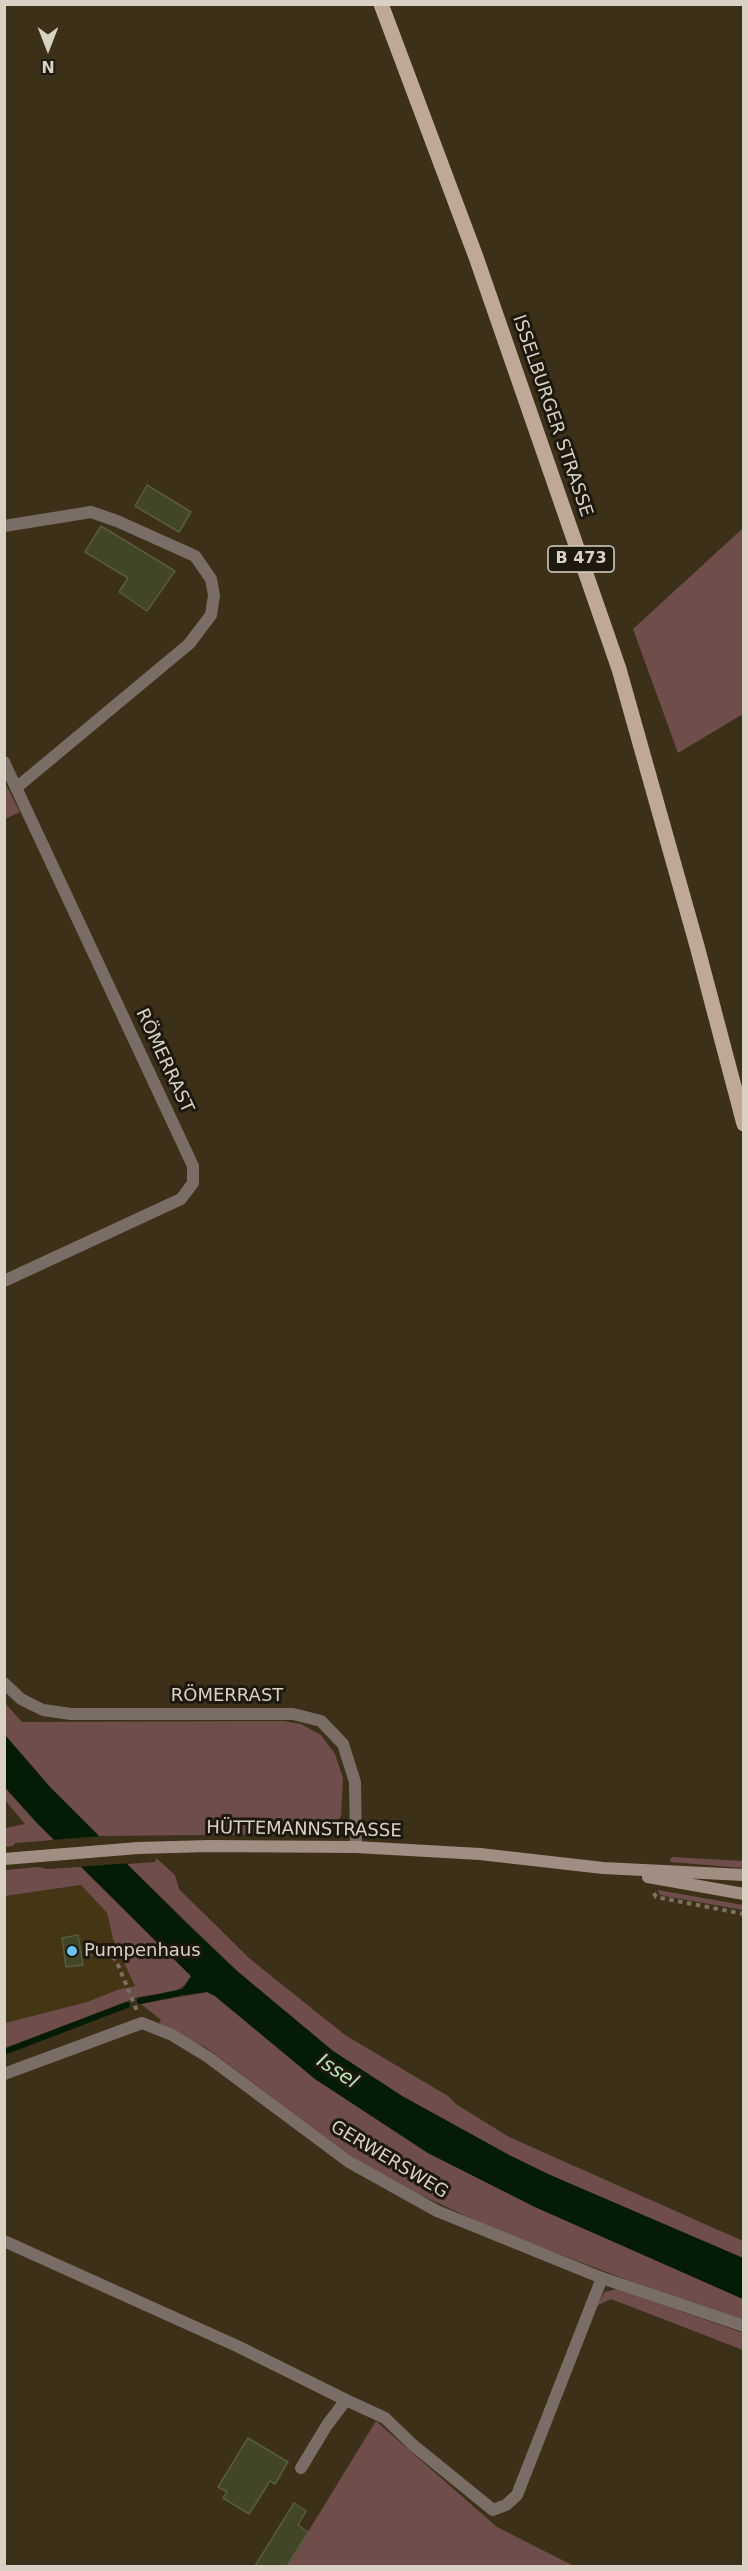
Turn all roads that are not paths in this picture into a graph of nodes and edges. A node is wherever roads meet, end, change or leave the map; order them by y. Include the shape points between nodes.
1 (381, 4) edge
2 (4, 526) edge
3 (4, 762) edge
4 (16, 788) junction
5 (744, 1124) edge
6 (4, 1281) edge
7 (4, 1683) edge
8 (356, 1847) junction
9 (4, 1859) edge
10 (603, 1868) junction
11 (744, 1875) edge
12 (744, 1894) edge
13 (4, 2074) edge
14 (4, 2241) edge
15 (602, 2278) junction
16 (744, 2325) edge
17 (346, 2400) junction
18 (301, 2468) dead end

1 - 5 main road, ISSELBURGER STRASSE / B 473 via 476,257 619,669
2 - 4 street via 92,512 195,556 211,579 214,595 211,615 189,644
3 - 4 street, RÖMERRAST
4 - 6 street, RÖMERRAST via 193,1166 193,1183 181,1199
7 - 8 street, RÖMERRAST via 21,1699 43,1710 71,1714 293,1714 321,1721 343,1744 355,1782
8 - 9 main road, HÜTTEMANNSTRASSE via 138,1848
8 - 10 main road, HÜTTEMANNSTRASSE via 480,1854
10 - 11 main road, HÜTTEMANNSTRASSE
10 - 12 main road, HÜTTEMANNSTRASSE
13 - 15 street, GERWERSWEG via 142,2023 172,2035 208,2057 349,2162 399,2191 437,2211
14 - 17 street via 237,2346
15 - 16 street, GERWERSWEG
15 - 17 street via 517,2495 506,2505 493,2510 385,2418
17 - 18 street

